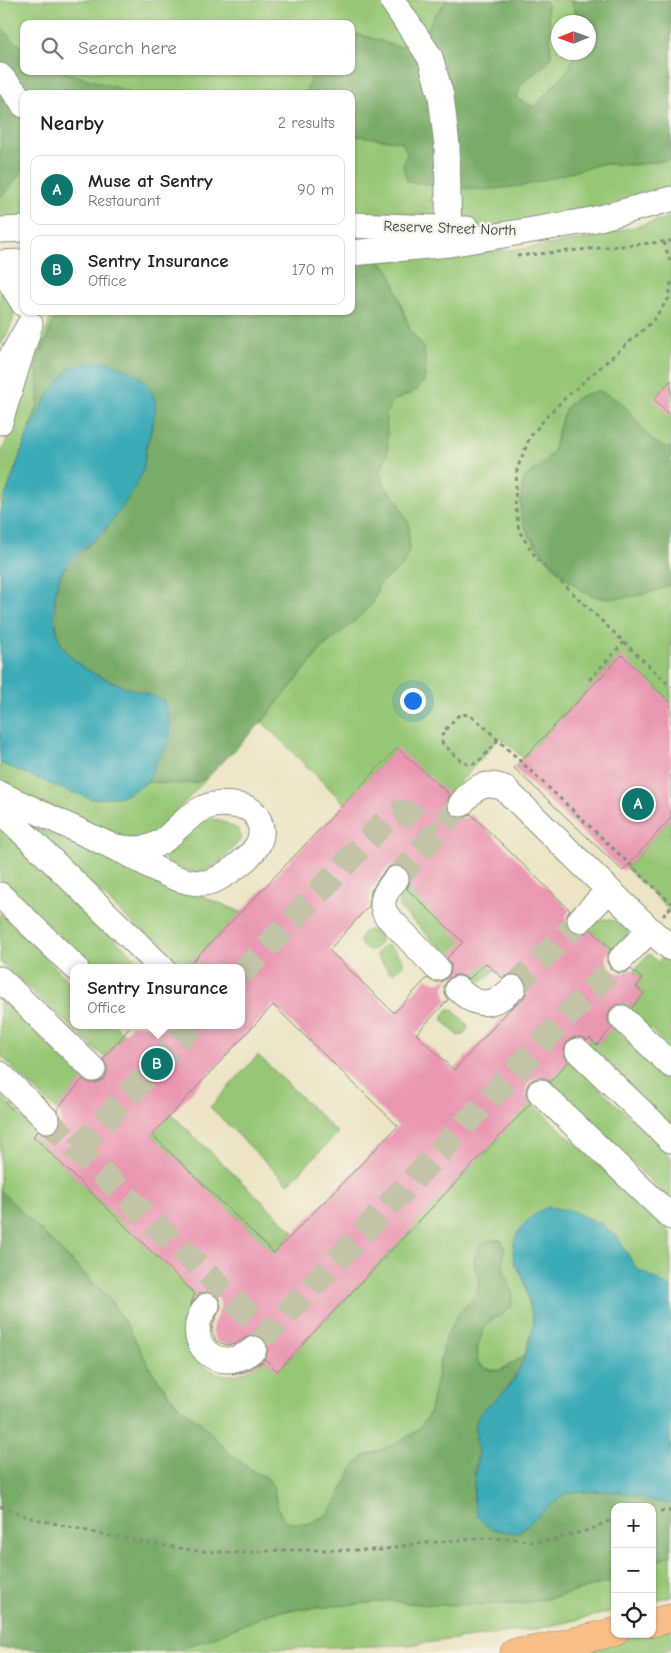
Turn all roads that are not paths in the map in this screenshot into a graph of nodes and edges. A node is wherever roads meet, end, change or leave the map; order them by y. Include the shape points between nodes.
1 (392, 0) edge
2 (0, 76) edge
3 (20, 99) edge
4 (671, 199) edge
5 (355, 225) edge
6 (20, 229) edge
7 (0, 230) edge
8 (449, 236) junction
9 (355, 252) edge
10 (20, 262) edge
11 (0, 263) edge
12 (0, 272) edge
13 (20, 297) edge
14 (29, 315) edge
15 (29, 315) edge
16 (0, 377) edge
17 (0, 422) edge
18 (0, 794) edge
19 (461, 804) tunnel mouth
20 (0, 810) edge
21 (111, 846) junction
22 (396, 879) tunnel mouth
23 (609, 890) junction
24 (0, 895) edge
25 (580, 920) tunnel mouth
26 (650, 930) junction
27 (671, 948) edge
28 (621, 959) tunnel mouth
29 (72, 964) edge
30 (158, 964) edge
31 (437, 968) dead end
32 (0, 979) edge
33 (513, 988) tunnel mouth
34 (458, 989) dead end
35 (622, 1018) dead end
36 (578, 1051) dead end
37 (671, 1065) edge
38 (93, 1069) dead end
39 (0, 1074) edge
40 (540, 1092) dead end
41 (47, 1120) tunnel mouth
42 (671, 1140) edge
43 (671, 1217) edge
44 (207, 1306) dead end
45 (254, 1349) dead end
46 (671, 1618) edge
47 (656, 1621) edge
48 (611, 1633) edge
49 (514, 1653) edge

1 - 8 street via 430,58 441,96 447,146
2 - 3 street
4 - 8 street, Reserve Street North via 592,220
5 - 8 street, Reserve Street North
6 - 7 street
8 - 9 street, Reserve Street North
10 - 11 street
12 - 13 street
14 - 16 street
15 - 17 street
18 - 21 street
19 - 23 street via 479,786 492,784 504,788
20 - 30 street
21 - 21 street via 172,876 207,883 223,877 255,848 261,836 260,820 250,809 218,804 194,812 166,838 152,846 144,849
22 - 31 street via 383,898 383,910
23 - 25 street
23 - 26 street
24 - 29 street
26 - 27 street
26 - 28 street
32 - 38 street
33 - 34 street via 501,999 486,1003 471,1001
35 - 37 street
36 - 42 street
39 - 41 street
40 - 43 street
44 - 45 street via 198,1330 200,1342 208,1354 232,1361
46 - 47 main road
48 - 49 main road

